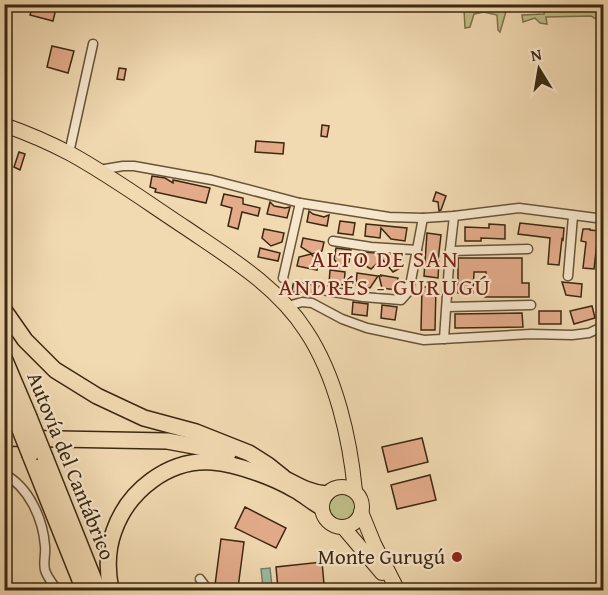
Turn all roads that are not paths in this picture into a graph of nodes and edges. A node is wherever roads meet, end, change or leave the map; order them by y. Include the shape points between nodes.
1 (93, 44) dead end
2 (4, 125) edge
3 (69, 153) junction
4 (99, 170) junction
5 (300, 203) junction
6 (454, 216) junction
7 (573, 216) junction
8 (423, 218) junction
9 (603, 219) edge
10 (333, 241) dead end
11 (528, 249) dead end
12 (417, 250) junction
13 (450, 251) junction
14 (568, 276) dead end
15 (283, 278) dead end
16 (322, 290) dead end
17 (531, 305) dead end
18 (288, 306) junction
19 (447, 307) junction
20 (4, 310) edge
21 (603, 326) edge
22 (444, 339) junction
23 (4, 358) edge
24 (4, 392) edge
25 (22, 418) junction
26 (4, 438) edge
27 (349, 450) junction
28 (37, 456) junction
29 (252, 464) junction
30 (4, 474) edge
31 (283, 477) junction
32 (294, 489) junction
33 (355, 491) junction
34 (328, 496) junction
35 (361, 512) junction
36 (343, 527) junction
37 (200, 579) dead end
38 (397, 590) edge
39 (57, 591) edge
40 (84, 591) edge
41 (98, 591) edge
42 (111, 591) edge
43 (208, 591) edge

1 - 3 street
2 - 3 highway
3 - 4 highway
4 - 5 street via 134,166 212,180
4 - 18 highway via 243,267
5 - 8 street via 388,217
5 - 15 street
6 - 7 street via 519,208
6 - 8 street
6 - 13 street
7 - 9 street
7 - 14 street
8 - 12 street
10 - 12 street
11 - 13 street
12 - 16 street via 409,291 401,300
13 - 19 street
17 - 19 street
18 - 22 street via 312,303 368,328 424,340
18 - 27 highway via 323,363
19 - 22 street
20 - 31 highway via 25,340 56,370 97,396 144,418 196,432 249,453
21 - 22 street via 572,335
23 - 25 highway, Autovía del Cantábrico
24 - 25 highway, Autovía del Cantábrico
25 - 28 highway, Autovía del Cantábrico, bridge
26 - 29 highway via 167,441 216,450
27 - 33 highway
27 - 34 highway via 346,474
28 - 40 highway, Autovía del Cantábrico
28 - 41 highway, Autovía del Cantábrico
29 - 31 highway
29 - 32 highway
30 - 39 street via 16,480 29,497 43,531 45,570
31 - 34 highway via 304,490
32 - 34 highway
32 - 42 highway via 256,472 219,463 198,462 167,471 140,489 116,525 109,554
33 - 34 highway via 349,488
33 - 35 highway via 361,501
34 - 36 highway via 326,519
35 - 36 highway via 354,523
35 - 38 highway
36 - 38 highway
37 - 43 street

